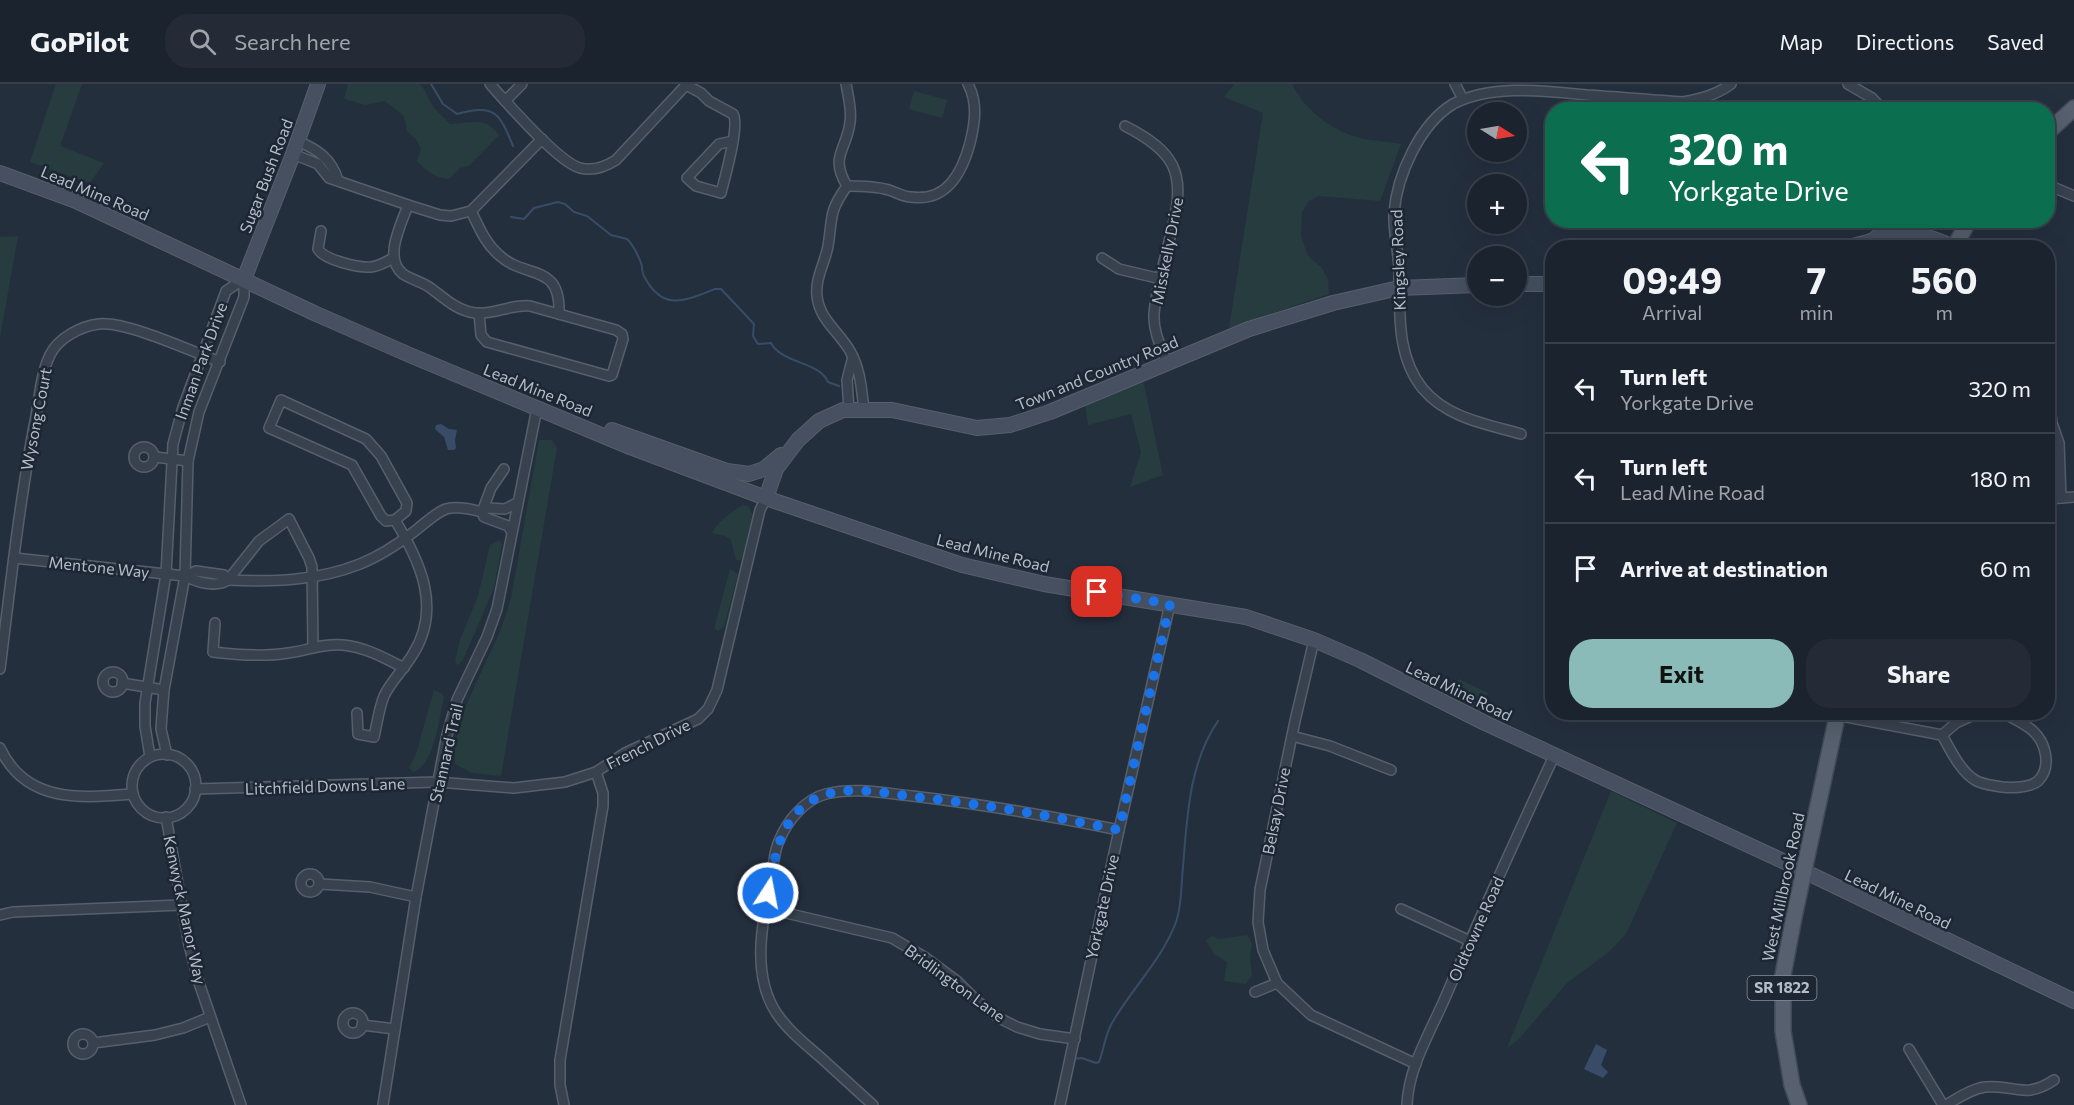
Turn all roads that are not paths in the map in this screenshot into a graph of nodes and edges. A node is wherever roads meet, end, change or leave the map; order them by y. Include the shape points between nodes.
1 (318, 84) edge
2 (490, 84) edge
3 (522, 84) edge
4 (846, 84) edge
5 (968, 84) edge
6 (1455, 84) edge
7 (1731, 84) edge
8 (1848, 84) edge
9 (686, 85) edge
10 (1463, 99) junction
11 (505, 100) junction
12 (1876, 102) edge
13 (2074, 108) edge
14 (1125, 126) dead end
15 (2055, 126) edge
16 (542, 139) junction
17 (733, 141) junction
18 (296, 147) junction
19 (0, 173) edge
20 (847, 186) junction
21 (2055, 188) edge
22 (2074, 196) edge
23 (408, 205) junction
24 (471, 211) junction
25 (321, 231) dead end
26 (1872, 240) edge
27 (1937, 240) edge
28 (393, 258) junction
29 (1101, 258) dead end
30 (244, 279) junction
31 (1161, 279) junction
32 (1527, 284) edge
33 (1545, 284) edge
34 (1467, 285) edge
35 (1399, 288) junction
36 (479, 313) junction
37 (559, 314) junction
38 (201, 355) junction
39 (853, 357) junction
40 (220, 362) junction
41 (1167, 363) junction
42 (511, 397) junction
43 (537, 408) junction
44 (864, 409) junction
45 (849, 410) junction
46 (1521, 434) dead end
47 (2055, 435) edge
48 (798, 440) junction
49 (155, 457) dead end
50 (171, 459) junction
51 (188, 461) junction
52 (504, 469) dead end
53 (2074, 497) edge
54 (766, 498) junction
55 (2055, 498) edge
56 (2061, 498) junction
57 (517, 503) junction
58 (482, 512) junction
59 (394, 520) junction
60 (512, 532) junction
61 (406, 538) junction
62 (14, 558) junction
63 (166, 574) junction
64 (185, 576) junction
65 (313, 578) junction
66 (228, 580) junction
67 (1170, 604) junction
68 (215, 623) dead end
69 (1314, 640) junction
70 (313, 647) junction
71 (404, 668) junction
72 (0, 669) edge
73 (123, 683) dead end
74 (147, 687) junction
75 (164, 690) junction
76 (357, 713) dead end
77 (1837, 720) edge
78 (1868, 720) edge
79 (1963, 720) edge
80 (2016, 720) edge
81 (1942, 735) junction
82 (1292, 736) junction
83 (0, 748) edge
84 (167, 755) junction
85 (1554, 756) junction
86 (150, 757) junction
87 (1391, 770) dead end
88 (596, 772) junction
89 (437, 782) junction
90 (195, 789) junction
91 (133, 794) junction
92 (166, 817) junction
93 (1119, 830) junction
94 (1803, 872) junction
95 (320, 884) dead end
96 (416, 897) junction
97 (182, 905) junction
98 (765, 908) junction
99 (1401, 909) dead end
100 (0, 915) edge
101 (1470, 941) junction
102 (1277, 982) junction
103 (1256, 992) dead end
104 (2074, 1001) edge
105 (210, 1017) junction
106 (363, 1025) dead end
107 (395, 1029) junction
108 (1075, 1039) junction
109 (93, 1043) dead end
110 (1909, 1049) dead end
111 (1416, 1064) junction
112 (2054, 1080) dead end
113 (241, 1105) edge
114 (384, 1105) edge
115 (564, 1105) edge
116 (873, 1105) edge
117 (1060, 1105) edge
118 (1407, 1105) edge
119 (1798, 1105) edge
120 (1945, 1105) edge

1 - 18 main road, Sugar Bush Road
2 - 11 street
3 - 11 street
4 - 20 street via 850,122 839,169
5 - 20 street via 975,102 974,127 964,164 952,183 933,195 911,198 876,187
6 - 10 street
7 - 10 street, Kingsley Road via 1701,99 1683,102 1523,90 1489,91
8 - 12 street
9 - 16 street via 609,165 578,168
9 - 17 street via 733,114
10 - 35 street, Kingsley Road via 1434,122 1413,150 1400,180 1394,213
11 - 16 street
13 - 15 main road
14 - 31 street, Misskelly Drive via 1150,140 1165,155 1179,182 1178,205
16 - 24 street
17 - 17 street via 719,144 687,178 696,186 721,193
18 - 23 street via 325,156 338,180
18 - 30 main road, Sugar Bush Road
19 - 30 main road, Lead Mine Road via 76,201
20 - 39 street via 833,207 816,293 822,314
21 - 22 street
23 - 24 street via 440,215
23 - 28 street
24 - 37 street via 499,256 548,279 560,300
25 - 28 street via 318,249 326,257 371,267
26 - 27 main road via 1880,235 1903,234
28 - 36 street via 402,273 429,286 456,307
29 - 31 street via 1119,269
30 - 38 street, Inman Park Drive via 226,291
30 - 40 street, Inman Park Drive via 244,297
30 - 42 main road, Lead Mine Road
31 - 41 street, Misskelly Drive via 1154,315
32 - 33 main road
34 - 35 main road, Town and Country Road
35 - 41 main road, Town and Country Road via 1249,329
35 - 46 street, Kingsley Road via 1404,352 1422,388 1450,411
36 - 37 street via 521,305
36 - 37 street via 481,335 487,342 612,375 623,339 621,334
38 - 40 street, Wysong Court
38 - 50 street, Inman Park Drive
38 - 62 street, Wysong Court via 111,324 86,327 59,343 50,354 43,379
39 - 44 street via 859,369
39 - 45 street via 848,380
40 - 51 street, Inman Park Drive via 199,412
41 - 44 main road, Town and Country Road via 1050,412 1000,428 977,428 892,410
42 - 43 main road, Lead Mine Road
42 - 48 main road via 728,471 749,474 764,469
43 - 54 main road, Lead Mine Road
43 - 57 street, Stannard Trail
44 - 45 main road, Town and Country Road
45 - 48 main road, Town and Country Road via 819,421
47 - 56 street via 2059,443
48 - 54 main road, Town and Country Road via 776,469
49 - 50 street
50 - 51 street
50 - 63 street, Inman Park Drive
51 - 64 street, Inman Park Drive
52 - 58 street
53 - 56 street
54 - 67 main road, Lead Mine Road via 962,565 1044,584
54 - 88 street, French Drive via 717,690 708,710 698,719 625,753
55 - 56 street
57 - 58 street
57 - 60 street, Stannard Trail
58 - 60 street via 484,517 508,526
58 - 61 street, Mentone Way via 446,509
59 - 59 street via 386,522 381,516 351,465 269,428 281,399 358,434 374,446 407,503 406,511
59 - 61 street
60 - 89 street, Stannard Trail via 497,609 457,700
61 - 65 street, Mentone Way via 369,561
61 - 71 street via 421,571 427,614 421,639
62 - 63 street, Mentone Way
62 - 72 street, Wysong Court
63 - 64 street, Mentone Way
63 - 74 street, Inman Park Drive
64 - 66 street, Mentone Way via 196,572 224,575
64 - 75 street, Inman Park Drive
65 - 66 street, Mentone Way via 276,582
65 - 66 street via 309,558 289,519 259,541
65 - 70 street
67 - 69 main road, Lead Mine Road via 1246,617
67 - 93 street, Yorkgate Drive
68 - 70 street via 213,652 276,654
69 - 82 street, Belsay Drive
69 - 85 main road, Lead Mine Road
70 - 71 street via 352,646
71 - 76 street via 384,696 374,737 358,734
73 - 74 street
74 - 75 street
74 - 86 street, Inman Park Drive via 144,712
75 - 84 street, Inman Park Drive via 161,729
77 - 94 main road, West Millbrook Road / SR 1822
78 - 81 street
79 - 81 street
80 - 81 street via 2032,730 2046,752 2046,764 2037,783 2007,788 1973,779
82 - 87 street
82 - 102 street, Belsay Drive via 1260,890 1258,922 1263,950
83 - 91 street via 18,774 49,792 75,797
84 - 86 street
84 - 90 street via 189,766 195,777
85 - 94 main road, Lead Mine Road
85 - 101 street, Oldtowne Road
86 - 91 street via 139,766
88 - 89 street, Litchfield Downs Lane via 565,782 514,788
88 - 115 street, French Drive via 603,806 560,1060
89 - 90 street, Litchfield Downs Lane
89 - 96 street, Stannard Trail
90 - 92 street via 185,810
91 - 92 street via 137,806 146,814
92 - 97 street, Kenwyck Manor Way
93 - 98 street via 930,798 864,791 823,795 805,805 778,841
93 - 108 street, Yorkgate Drive
94 - 104 main road, Lead Mine Road
94 - 119 main road, West Millbrook Road / SR 1822 via 1782,993 1785,1046
95 - 96 street via 370,887
96 - 107 street, Stannard Trail
97 - 100 street
97 - 105 street, Kenwyck Manor Way
98 - 108 street, Bridlington Lane via 892,938 957,981 999,1018 1025,1029
98 - 116 street via 762,971 777,1014
99 - 101 street
101 - 111 street, Oldtowne Road
102 - 103 street
102 - 111 street, Belsay Drive via 1311,1015
105 - 109 street via 155,1035
105 - 113 street, Kenwyck Manor Way
106 - 107 street
107 - 114 street, Stannard Trail
108 - 117 street, Yorkgate Drive
110 - 120 street
111 - 118 street, Oldtowne Road
112 - 120 street via 2040,1089 2026,1091 1984,1087

